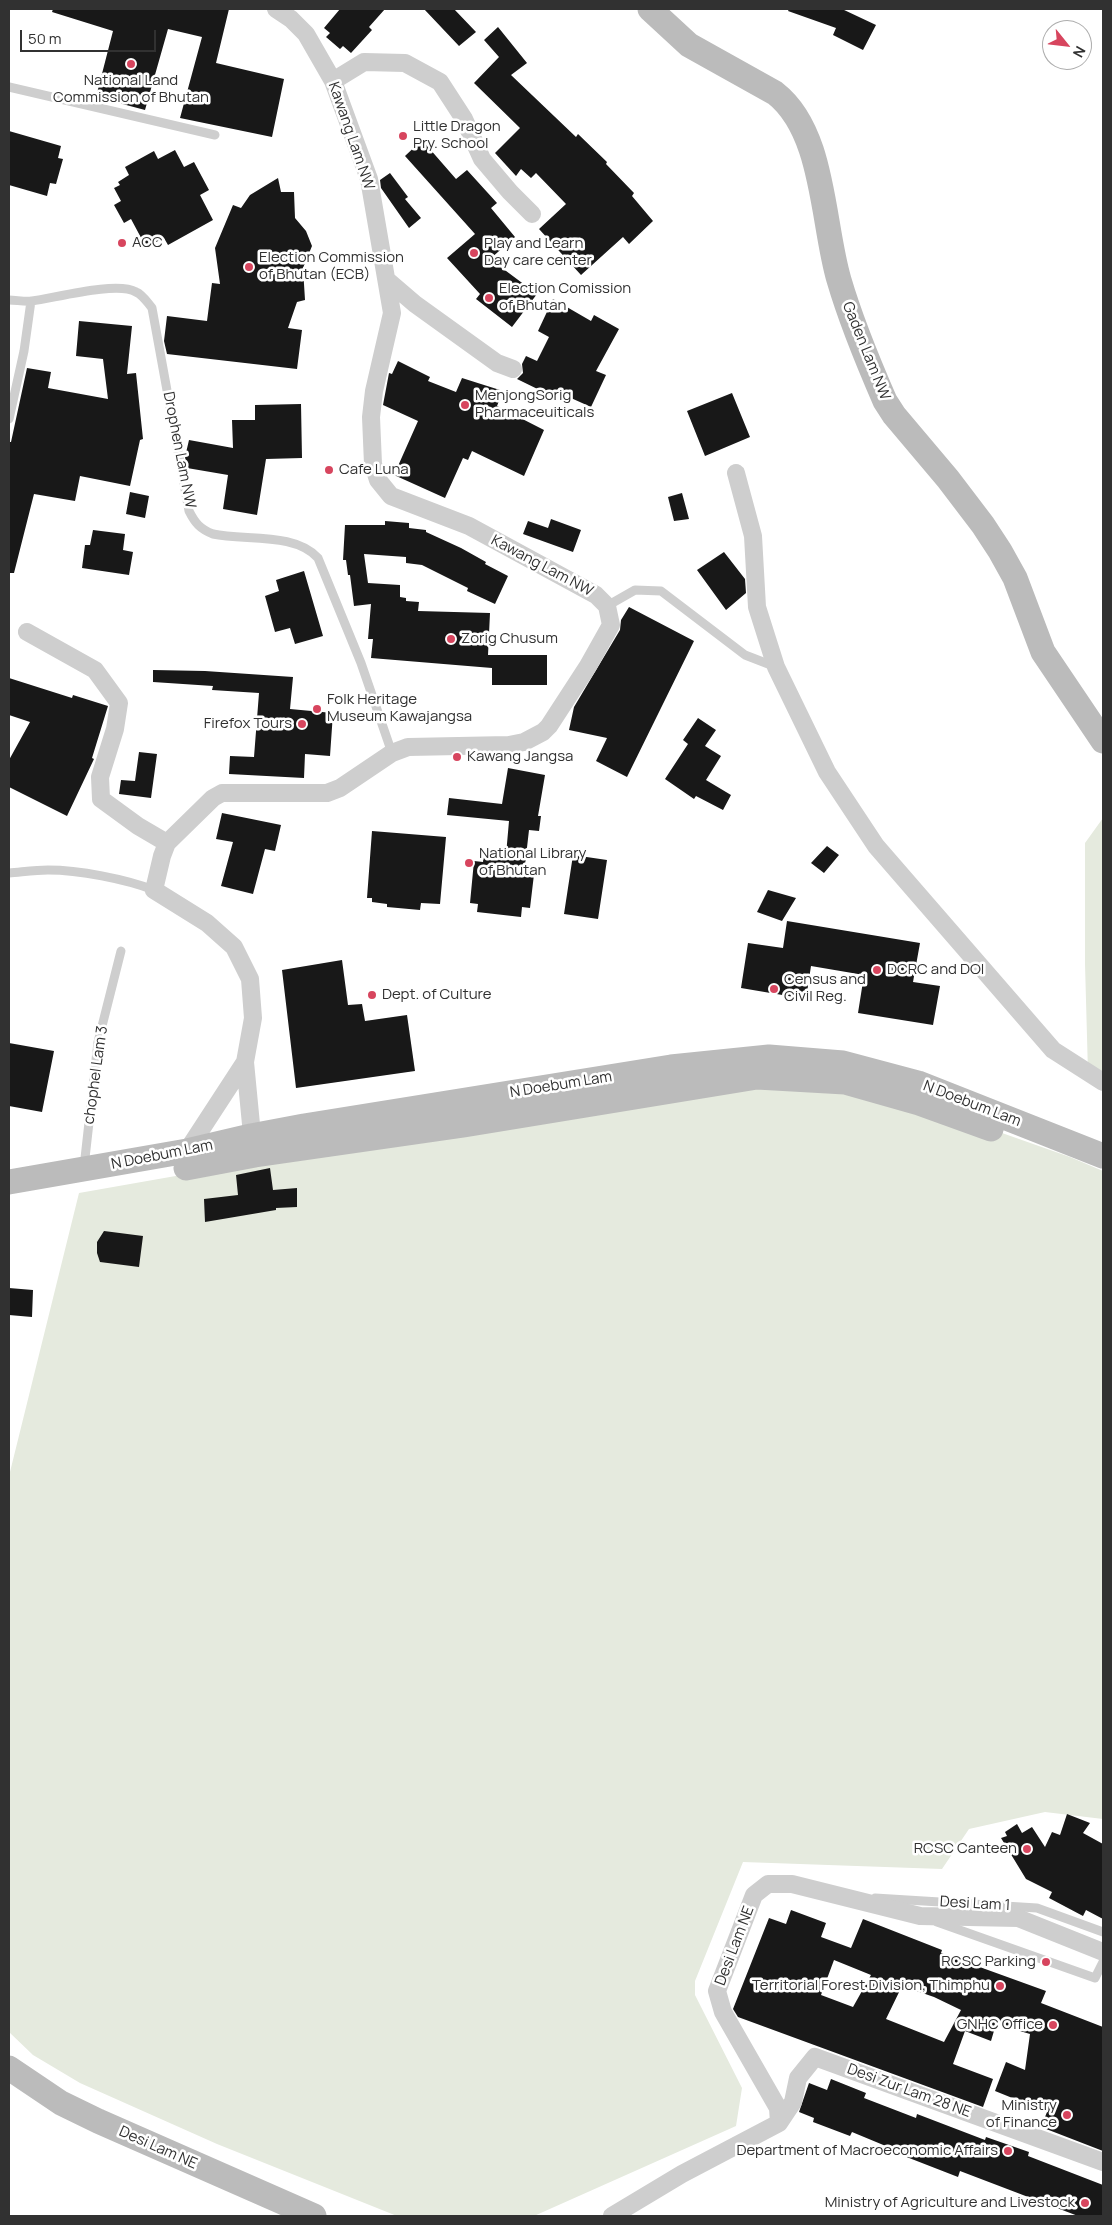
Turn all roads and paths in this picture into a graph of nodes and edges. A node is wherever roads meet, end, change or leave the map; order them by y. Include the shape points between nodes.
1 (276, 9) edge
2 (650, 9) edge
3 (333, 81) junction
4 (9, 87) edge
5 (215, 135) dead end
6 (532, 214) dead end
7 (387, 280) junction
8 (9, 300) edge
9 (31, 301) junction
10 (513, 369) dead end
11 (9, 419) edge
12 (736, 473) dead end
13 (607, 606) junction
14 (27, 632) dead end
15 (776, 667) junction
16 (1103, 741) edge
17 (392, 753) junction
18 (168, 843) junction
19 (9, 873) edge
20 (154, 890) junction
21 (121, 951) dead end
22 (245, 1062) junction
23 (1103, 1082) edge
24 (253, 1145) junction
25 (1103, 1156) edge
26 (187, 1159) junction
27 (83, 1170) junction
28 (1103, 1171) edge
29 (9, 1182) edge
30 (9, 1196) edge
31 (842, 1896) junction
32 (920, 1916) junction
33 (1103, 1932) edge
34 (1103, 1952) edge
35 (1103, 1962) edge
36 (9, 2068) edge
37 (779, 2123) junction
38 (1103, 2162) edge
39 (314, 2216) edge
40 (612, 2216) edge

1 - 3 street, Kawang Lam NW via 306,34
2 - 16 main road, Gaden Lam NW via 689,45 787,102 802,125 815,166 839,281 885,402 972,510 1000,551 1015,578 1043,652
3 - 6 street via 364,62 405,63 440,82 464,119 482,159
3 - 7 street, Kawang Lam NW via 369,179
4 - 5 lane
7 - 10 street via 497,363
7 - 13 street, Kawang Lam NW via 392,313 371,417 373,464 384,490 418,508 469,526 596,595
8 - 9 lane, Drophen Lam NW
9 - 11 lane
9 - 17 lane, Drophen Lam NW via 123,288 145,298 152,308 189,511 202,530 212,534 298,544 311,550 318,558 361,663
12 - 15 street via 753,536 758,607
13 - 15 lane via 635,590 661,591 745,655
13 - 17 street, Kawang Lam NW via 611,625 607,633 543,732 524,742 509,745 422,746
14 - 18 street via 95,670 119,704 100,777 101,799
15 - 23 street via 827,772 876,846 1053,1050
17 - 18 street, Kawang Lam NW via 340,788 327,793 222,794 204,805
18 - 20 street, Kawang Lam NW
19 - 20 lane via 49,870 84,874
20 - 22 street via 207,924 234,947 250,979 254,1018
21 - 27 lane, chophel Lam 3 via 98,1042
22 - 24 street
22 - 26 street
24 - 25 main road, N Doebum Lam via 671,1067 769,1057 843,1063 918,1082
24 - 26 main road, N Doebum Lam
24 - 28 main road, N Doebum Lam via 464,1125 757,1077 845,1082 919,1103
26 - 27 main road, N Doebum Lam
26 - 30 main road, N Doebum Lam
27 - 29 main road, N Doebum Lam
31 - 32 street, Desi Lam NE
31 - 33 lane, Desi Lam 1 via 1037,1908
31 - 37 street, Desi Lam NE via 792,1884 768,1884 754,1895 717,1991 723,2012 778,2108
32 - 34 street, Desi Lam NE via 1018,1918
32 - 35 lane via 1094,1978
36 - 39 main road, Desi Lam NE via 61,2103 98,2121
37 - 38 street, Desi Zur Lam 28 NE via 793,2102 798,2078 815,2057
37 - 40 street via 682,2174

